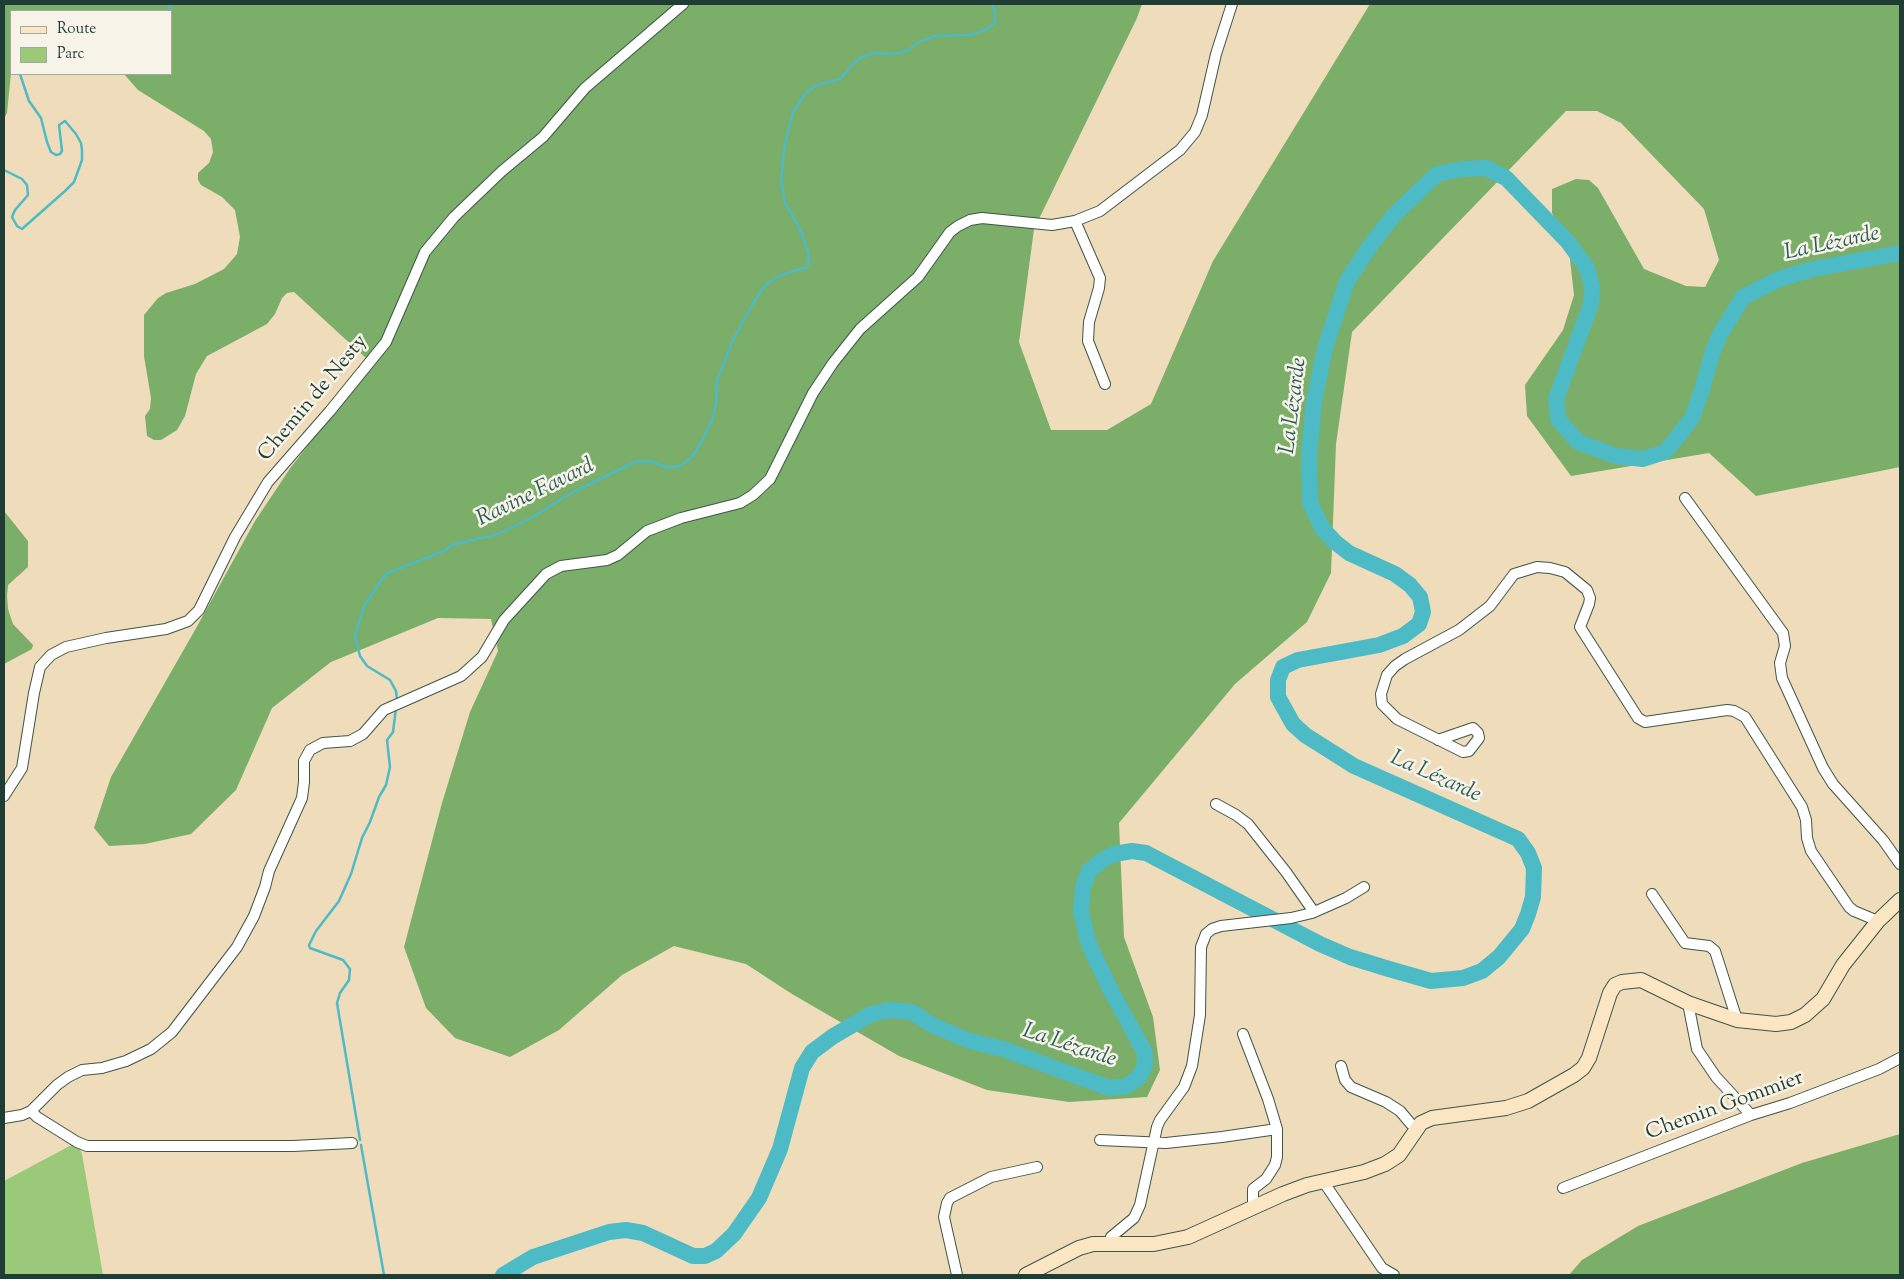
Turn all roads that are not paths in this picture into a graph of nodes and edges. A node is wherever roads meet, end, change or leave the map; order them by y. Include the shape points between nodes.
1 (683, 4) edge
2 (1232, 4) edge
3 (1075, 221) junction
4 (1105, 384) dead end
5 (1685, 498) dead end
6 (1438, 740) dead end
7 (4, 796) edge
8 (1216, 804) dead end
9 (1900, 864) edge
10 (1364, 887) dead end
11 (1652, 894) dead end
12 (1900, 900) edge
13 (1314, 912) junction
14 (1878, 921) junction
15 (1688, 1003) junction
16 (1736, 1020) junction
17 (1243, 1034) dead end
18 (1900, 1058) edge
19 (1341, 1066) dead end
20 (31, 1111) junction
21 (1751, 1115) junction
22 (4, 1118) edge
23 (1418, 1128) junction
24 (1277, 1129) junction
25 (1100, 1140) dead end
26 (352, 1143) dead end
27 (1152, 1144) junction
28 (1037, 1167) dead end
29 (1323, 1181) junction
30 (1563, 1188) dead end
31 (1253, 1209) junction
32 (1109, 1243) junction
33 (957, 1275) edge
34 (1026, 1275) edge
35 (1394, 1275) edge

1 - 7 street, Chemin de Nesty via 585,88 543,137 454,217 426,252 386,342 268,482 235,537 199,610 188,621 166,629 66,647 51,655 40,667 22,768
2 - 3 street via 1195,132 1180,150 1100,211
3 - 4 street via 1100,278 1089,322 1088,341
3 - 20 street via 1052,225 982,218 958,226 950,232 918,277 860,330 834,364 814,393 770,479 753,496 740,503 681,518 647,531 618,556 561,566 546,574 504,620 482,657 461,676 392,705 363,734 350,741 324,743 310,750 304,761 302,798 269,871 254,916 237,947 172,1032 151,1049 126,1061 82,1070 68,1077
5 - 9 street via 1783,633 1782,678 1823,768
6 - 14 street via 1386,710 1381,694 1387,675 1405,659 1459,630 1490,606 1514,574 1537,567 1565,572 1587,590 1589,604 1580,627 1638,718 1644,722 1727,710 1746,717 1802,807 1808,844 1815,858 1849,907
8 - 13 street via 1248,824
10 - 13 street
11 - 16 street via 1686,943 1708,946 1715,951
12 - 14 main road
13 - 27 street via 1291,918 1221,926 1212,929 1203,940 1200,1015 1192,1066 1184,1087 1160,1120
14 - 16 main road via 1843,965 1823,999 1805,1016 1776,1024
15 - 16 main road
15 - 21 street via 1697,1049 1716,1077
15 - 23 main road via 1641,980 1622,982 1610,993 1589,1058 1574,1075 1518,1104 1432,1118
17 - 24 street
18 - 21 street, Chemin Gommier via 1799,1100
19 - 23 street via 1351,1087 1386,1102
20 - 22 street
20 - 26 street via 87,1146
21 - 30 street, Chemin Gommier
23 - 29 main road via 1399,1155 1385,1164
24 - 27 street
24 - 31 street via 1275,1165 1254,1189
25 - 27 street
27 - 32 street via 1140,1205 1134,1218 1111,1237
28 - 33 street via 991,1177 950,1198 944,1217
29 - 31 main road via 1283,1194
29 - 35 street via 1382,1268
31 - 32 main road via 1207,1230 1167,1243
32 - 34 main road via 1079,1248

